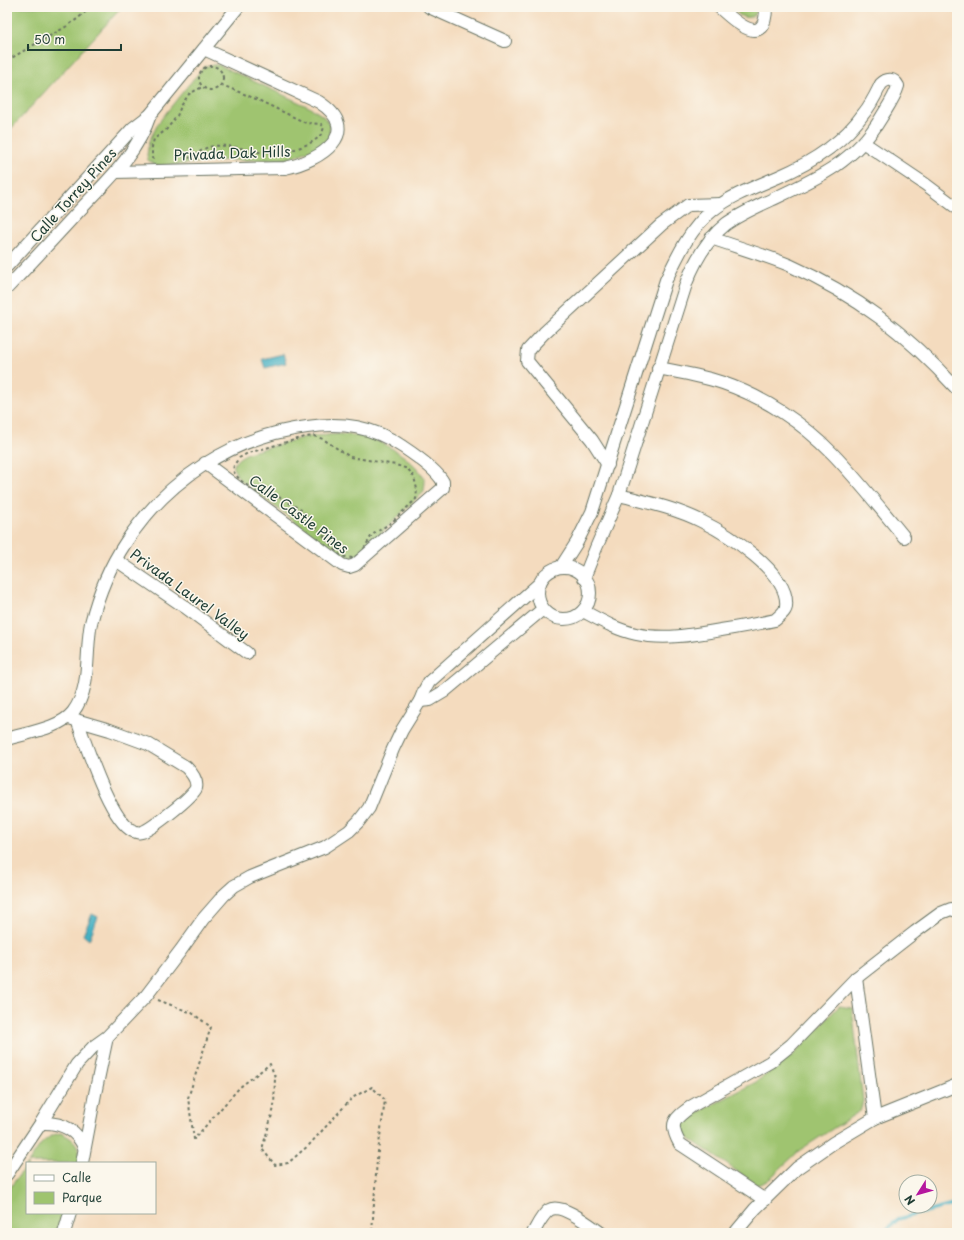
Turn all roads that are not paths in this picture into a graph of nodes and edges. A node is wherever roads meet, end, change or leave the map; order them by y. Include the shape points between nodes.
1 (238, 7) edge
2 (428, 7) edge
3 (719, 7) edge
4 (766, 7) edge
5 (505, 41) dead end
6 (204, 49) junction
7 (150, 115) junction
8 (864, 144) junction
9 (116, 172) junction
10 (721, 204) junction
11 (957, 208) edge
12 (711, 238) junction
13 (7, 266) edge
14 (7, 288) edge
15 (658, 368) junction
16 (957, 389) edge
17 (205, 463) junction
18 (608, 465) junction
19 (619, 495) junction
20 (904, 537) dead end
21 (116, 560) junction
22 (560, 568) junction
23 (584, 578) junction
24 (540, 583) junction
25 (543, 609) junction
26 (583, 611) junction
27 (247, 653) dead end
28 (420, 701) junction
29 (73, 719) junction
30 (7, 739) edge
31 (957, 911) edge
32 (856, 978) junction
33 (107, 1037) junction
34 (957, 1085) edge
35 (875, 1118) junction
36 (41, 1123) junction
37 (84, 1147) junction
38 (82, 1162) edge
39 (7, 1174) edge
40 (765, 1200) junction
41 (70, 1214) edge
42 (64, 1233) edge
43 (533, 1233) edge
44 (601, 1233) edge
45 (735, 1233) edge

1 - 6 street, Calle Torrey Pines
2 - 5 street
3 - 4 street via 747,30 757,30 763,24
6 - 7 street, Calle Torrey Pines
6 - 9 street, Privada Dak Hills via 329,108 338,125 338,135 332,144 312,160 285,168
7 - 9 street, Calle Torrey Pines via 138,143
7 - 13 street, Calle Torrey Pines via 133,128
8 - 10 street via 896,91 898,86 893,80 884,81 853,128 827,151 809,163
8 - 11 street
8 - 12 street via 833,169 738,217
9 - 14 street, Calle Torrey Pines
10 - 18 street via 711,211 686,241 666,280
10 - 18 street via 688,205 661,225 528,350 527,361 592,440
12 - 15 street via 702,250 687,281
12 - 16 street via 788,265 853,298 906,338
15 - 19 street
15 - 20 street via 725,384 754,396 781,412 807,430 832,453
17 - 17 street, Calle Castle Pines via 241,444 275,432 341,424 364,428 399,444 437,474 443,482 443,488 349,568
17 - 21 street, Calle Castle Pines via 155,504 141,520
18 - 22 street via 586,526
19 - 23 street
19 - 26 street via 700,520 737,542 763,563 774,576 781,587 786,607 775,620 672,637 635,634 618,629
21 - 27 street, Privada Laurel Valley
21 - 29 street, Calle Castle Pines via 101,591 91,623 86,676
22 - 23 street via 578,571
22 - 24 street via 552,570
23 - 26 street via 590,594
24 - 25 street via 539,601
24 - 28 street via 433,678
25 - 26 street via 558,619 567,619
25 - 28 street via 445,691 430,700
28 - 33 street via 402,730 369,808 359,821 344,835 325,847 234,886 202,919 146,996
29 - 29 street via 114,809 127,827 134,832 141,833 150,828 196,789 195,778 186,767 148,744
29 - 30 street
31 - 32 street via 951,909 942,913
32 - 35 street
32 - 40 street via 786,1049 770,1062 692,1106 681,1114 672,1128 680,1144
33 - 36 street via 77,1064
33 - 37 street
34 - 35 street
35 - 40 street via 797,1168
36 - 37 street via 68,1128 77,1135
36 - 39 street
37 - 38 street
40 - 45 street
41 - 42 street
43 - 44 street via 549,1210 558,1208 569,1212

